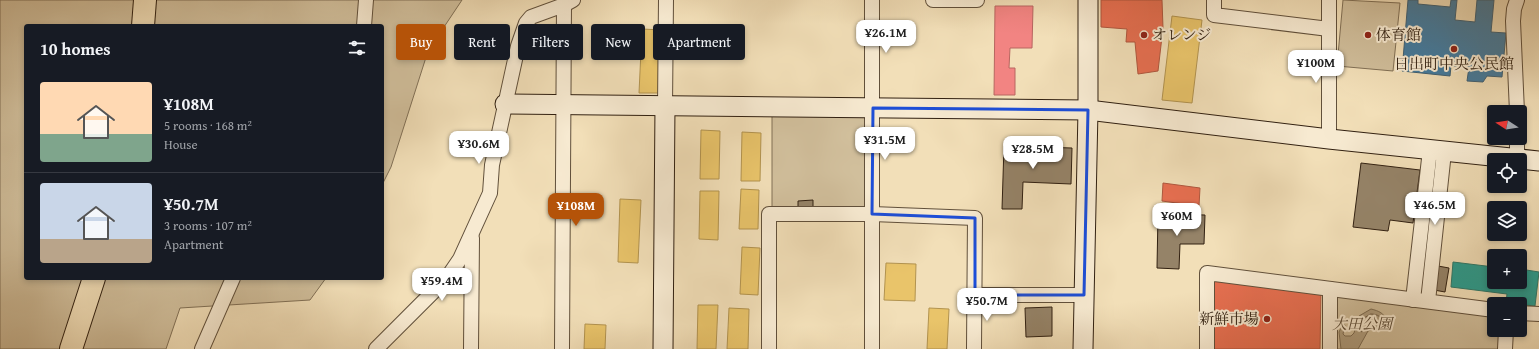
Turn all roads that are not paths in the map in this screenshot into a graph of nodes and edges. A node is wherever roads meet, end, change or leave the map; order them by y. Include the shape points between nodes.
1 (145, 0) edge
2 (366, 0) edge
3 (666, 0) edge
4 (872, 0) edge
5 (933, 0) edge
6 (977, 0) edge
7 (1088, 0) edge
8 (1214, 0) edge
9 (1329, 0) edge
10 (1517, 0) edge
11 (568, 3) edge
12 (143, 24) edge
13 (364, 24) edge
14 (1328, 29) junction
15 (505, 104) junction
16 (564, 105) junction
17 (1517, 105) edge
18 (666, 106) junction
19 (873, 108) junction
20 (1088, 110) junction
21 (1329, 139) junction
22 (1437, 151) junction
23 (1487, 155) edge
24 (1527, 159) edge
25 (1539, 161) edge
26 (872, 214) junction
27 (472, 231) junction
28 (93, 280) edge
29 (232, 280) edge
30 (1330, 289) junction
31 (975, 295) junction
32 (1084, 295) junction
33 (1414, 300) junction
34 (1428, 302) junction
35 (1487, 309) edge
36 (1527, 313) edge
37 (1539, 314) edge
38 (1506, 337) edge
39 (71, 349) edge
40 (202, 349) edge
41 (376, 349) edge
42 (471, 349) edge
43 (562, 349) edge
44 (663, 349) edge
45 (769, 349) edge
46 (872, 349) edge
47 (974, 349) edge
48 (1083, 349) edge
49 (1207, 349) edge
50 (1330, 349) edge
51 (1505, 349) edge

1 - 12 highway
2 - 13 street
3 - 18 street
4 - 19 street
5 - 6 street
7 - 20 street
8 - 14 street via 1214,15
9 - 14 street
10 - 17 street via 1513,21
11 - 15 street via 530,17 526,23
11 - 16 street
14 - 21 street
15 - 16 street
15 - 27 street via 492,164 490,192
16 - 18 street
16 - 43 street
18 - 19 street
18 - 44 street
19 - 20 street
19 - 26 street
20 - 21 street
20 - 32 street
21 - 22 street
22 - 23 street
22 - 33 street
22 - 34 street
24 - 25 street
26 - 31 street via 975,218
26 - 45 street via 769,214
26 - 46 street
27 - 41 street via 460,259 447,278
27 - 42 street
28 - 39 highway
29 - 40 street
30 - 33 street
30 - 49 street via 1207,273
30 - 50 street
31 - 32 street
31 - 47 street
32 - 48 street
33 - 34 street
34 - 35 street
36 - 37 street
38 - 51 street

